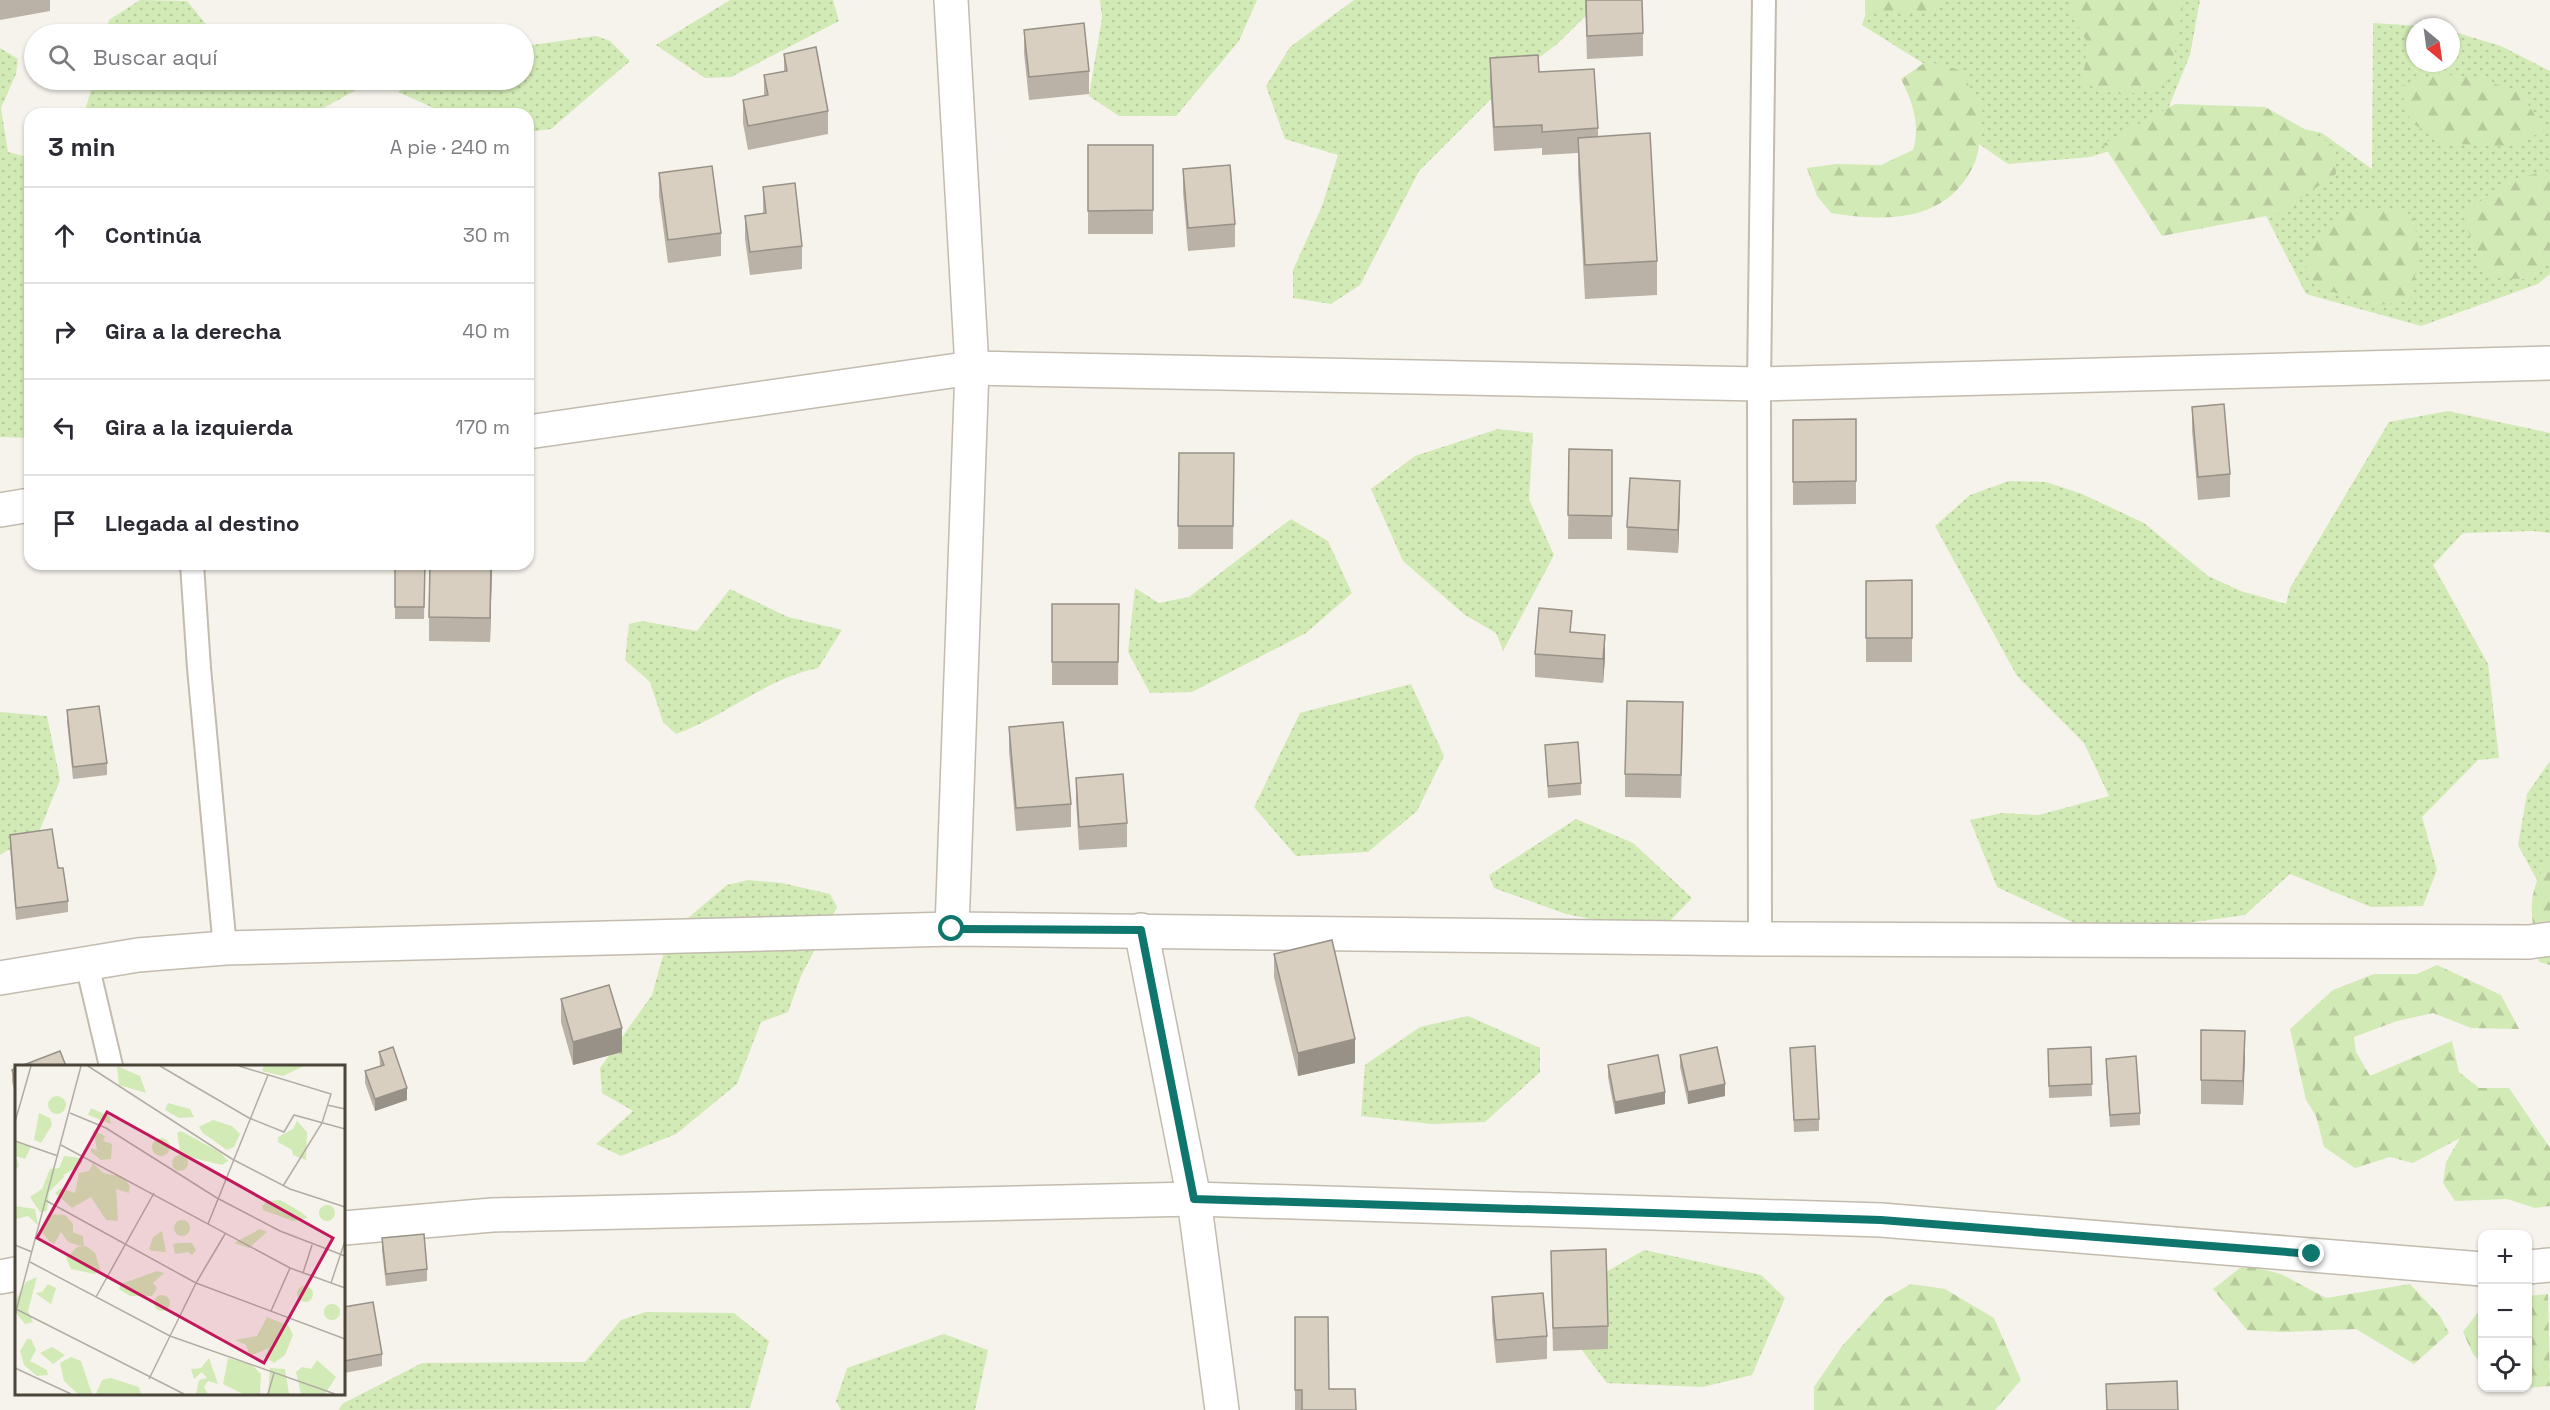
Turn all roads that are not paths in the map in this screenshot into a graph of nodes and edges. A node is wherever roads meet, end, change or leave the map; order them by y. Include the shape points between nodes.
1 (951, 0) edge
2 (1764, 0) edge
3 (2550, 363) edge
4 (972, 368) junction
5 (1759, 384) junction
6 (534, 431) edge
7 (24, 506) edge
8 (0, 510) edge
9 (192, 570) edge
10 (952, 929) junction
11 (1141, 930) junction
12 (1760, 939) junction
13 (2550, 939) edge
14 (225, 948) junction
15 (87, 964) junction
16 (0, 978) edge
17 (111, 1065) edge
18 (1194, 1199) junction
19 (345, 1228) edge
20 (2550, 1265) edge
21 (2532, 1266) edge
22 (2478, 1269) edge
23 (15, 1274) edge
24 (0, 1277) edge
25 (1222, 1410) edge

1 - 4 street
2 - 5 lane
3 - 5 street
4 - 5 street
4 - 6 street
4 - 10 street
5 - 12 lane
7 - 8 street
9 - 14 lane
10 - 11 street
10 - 14 street
11 - 12 street
11 - 18 street
12 - 13 street
14 - 15 street via 138,955
15 - 16 street
15 - 17 lane
18 - 19 street via 492,1215
18 - 22 street via 1881,1220
18 - 25 street
20 - 21 street
23 - 24 street

